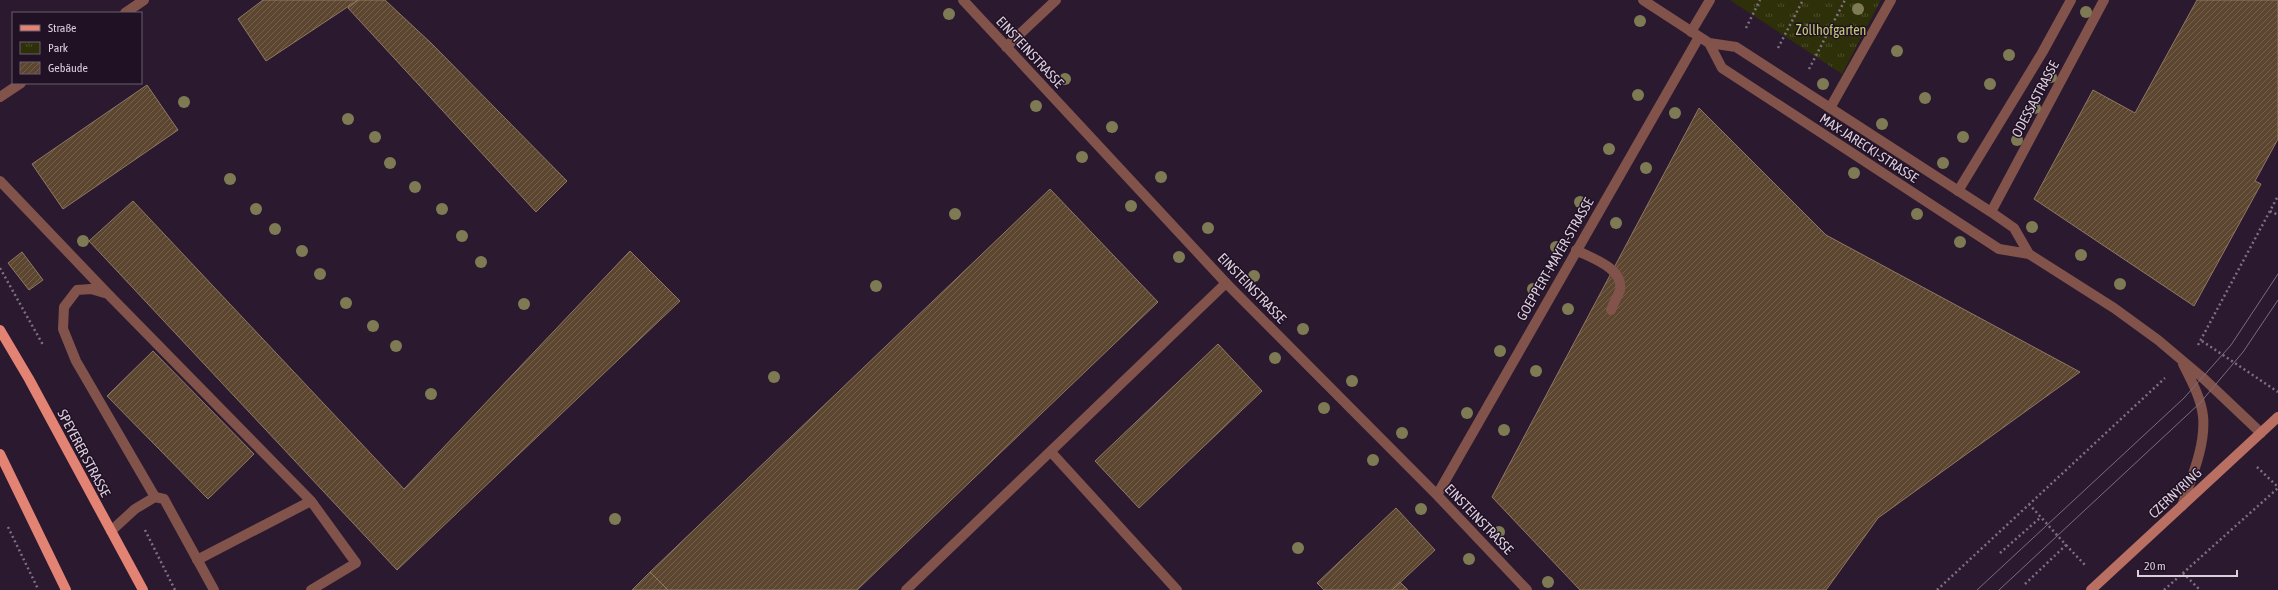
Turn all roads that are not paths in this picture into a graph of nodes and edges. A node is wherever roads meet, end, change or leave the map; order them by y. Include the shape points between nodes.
1 (144, 0) edge
2 (963, 0) edge
3 (1056, 0) edge
4 (1643, 0) edge
5 (1710, 0) edge
6 (1891, 0) edge
7 (2071, 0) edge
8 (2104, 0) edge
9 (126, 12) edge
10 (1695, 35) junction
11 (1709, 43) junction
12 (1006, 47) junction
13 (20, 84) edge
14 (0, 97) edge
15 (1830, 108) junction
16 (0, 181) edge
17 (1958, 191) junction
18 (1991, 212) junction
19 (1576, 250) junction
20 (2029, 254) junction
21 (1226, 283) junction
22 (108, 294) junction
23 (1611, 310) dead end
24 (0, 330) edge
25 (2182, 362) junction
26 (2278, 417) edge
27 (2261, 433) junction
28 (1051, 452) junction
29 (0, 454) edge
30 (1436, 495) junction
31 (155, 497) junction
32 (311, 501) junction
33 (2182, 506) junction
34 (111, 531) junction
35 (197, 560) junction
36 (66, 590) edge
37 (143, 590) edge
38 (214, 590) edge
39 (311, 590) edge
40 (906, 590) edge
41 (1177, 590) edge
42 (1527, 590) edge
43 (2091, 590) edge

1 - 9 street
2 - 12 street, EINSTEINSTRASSE
3 - 12 street
4 - 10 street, MAX-JARECKI-STRASSE
5 - 10 street
6 - 15 street
7 - 17 street via 2042,53
8 - 18 street, ODESSASTRASSE
10 - 11 street, MAX-JARECKI-STRASSE
10 - 19 street, GOEPPERT-MAYER-STRASSE
11 - 15 street, MAX-JARECKI-STRASSE via 1736,47
11 - 20 street, MAX-JARECKI-STRASSE via 1722,68 1999,249
12 - 21 street, EINSTEINSTRASSE
13 - 14 street
15 - 17 street, MAX-JARECKI-STRASSE
16 - 22 street
17 - 18 street, MAX-JARECKI-STRASSE
18 - 20 street, MAX-JARECKI-STRASSE via 2014,228
19 - 23 street via 1613,270 1619,279 1620,289
19 - 30 street, GOEPPERT-MAYER-STRASSE
20 - 25 street, MAX-JARECKI-STRASSE via 2114,308 2158,340
21 - 28 street
21 - 30 street, EINSTEINSTRASSE
22 - 31 street via 91,289 77,290 64,307 63,329 76,361
22 - 32 street
24 - 34 main road, SPEYERER STRASSE
25 - 27 street, MAX-JARECKI-STRASSE via 2203,378
25 - 33 street, MAX-JARECKI-STRASSE via 2200,403 2203,417 2200,452
26 - 27 main road, CZERNYRING
27 - 33 main road, CZERNYRING
28 - 40 street
28 - 41 street
29 - 36 main road
30 - 42 street, EINSTEINSTRASSE
31 - 34 street via 135,509
31 - 35 street via 164,500
32 - 35 street
32 - 39 street via 356,563
33 - 43 main road, CZERNYRING
34 - 37 main road, SPEYERER STRASSE
35 - 38 street

